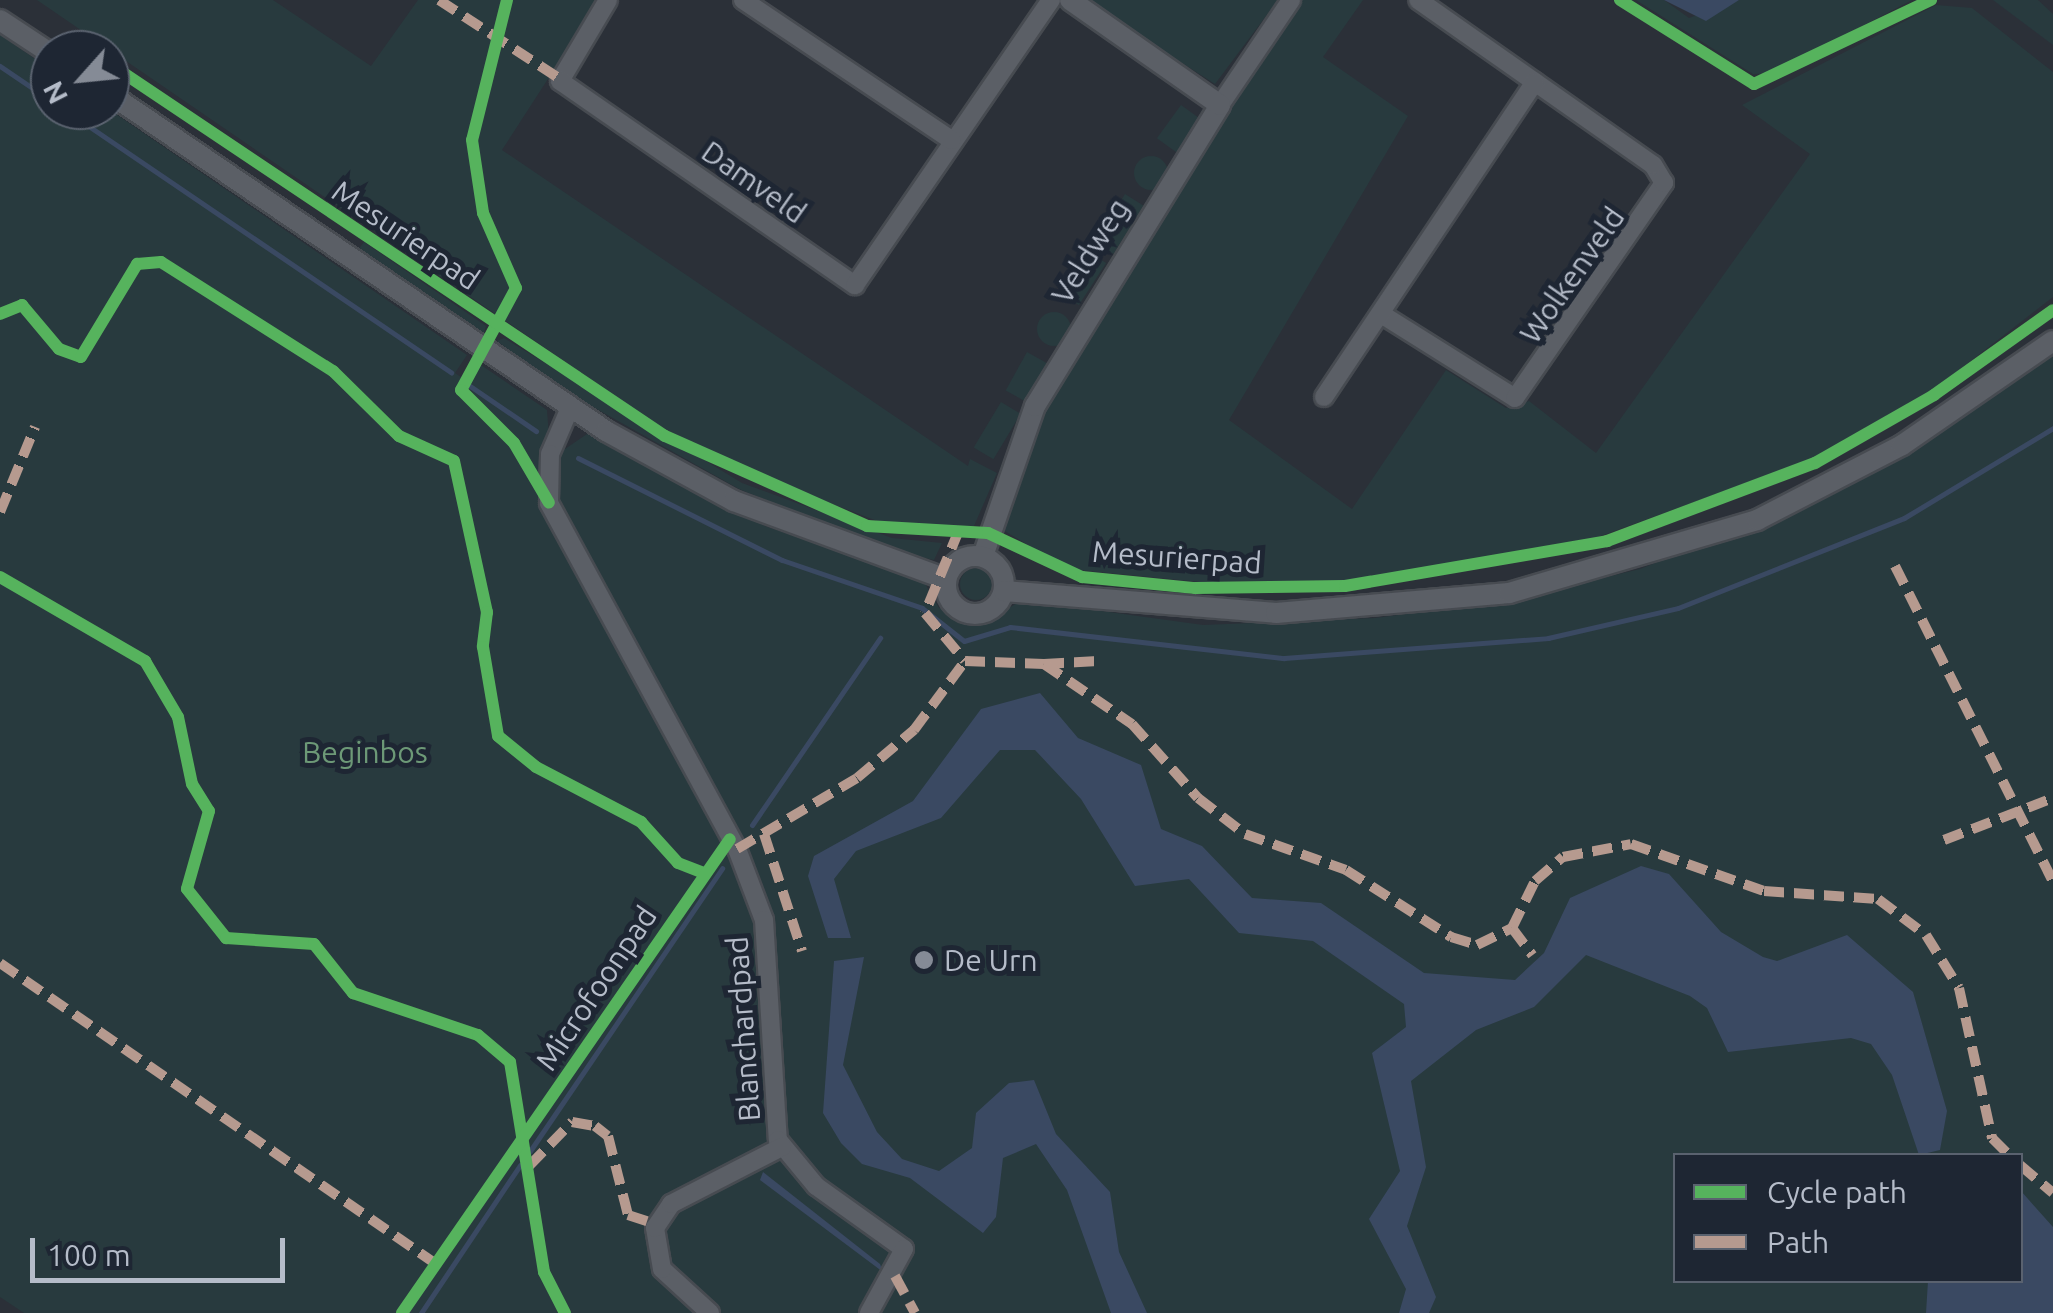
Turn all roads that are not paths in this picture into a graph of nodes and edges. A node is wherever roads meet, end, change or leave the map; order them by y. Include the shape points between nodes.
1 (608, 0) edge
2 (743, 0) edge
3 (1051, 0) edge
4 (1070, 0) edge
5 (1291, 0) edge
6 (1418, 0) edge
7 (0, 20) edge
8 (30, 40) edge
9 (1535, 82) junction
10 (1220, 105) junction
11 (130, 108) edge
12 (951, 140) junction
13 (1381, 314) junction
14 (2053, 341) edge
15 (1324, 397) dead end
16 (570, 410) junction
17 (982, 556) junction
18 (946, 580) junction
19 (1004, 591) junction
20 (782, 1147) junction
21 (710, 1313) edge
22 (869, 1313) edge

1 - 12 street, Damveld via 560,81 855,284
2 - 12 street
3 - 12 street, Damveld
4 - 10 street
5 - 10 street, Veldweg
6 - 9 street, Wolkenveld
7 - 8 street
9 - 13 street
9 - 13 street, Wolkenveld via 1653,165 1661,196 1515,398
10 - 17 street, Veldweg via 1043,390
11 - 16 street
13 - 15 street
14 - 19 street via 1934,425 1757,520 1509,593 1276,613
16 - 18 street via 734,502
16 - 20 street, Blanchardpad via 550,454 549,503 753,884 768,955
17 - 18 street via 964,558
17 - 19 street via 998,566
18 - 19 street via 950,599 974,614
20 - 21 street via 672,1204 654,1228 662,1268
20 - 22 street, Blanchardpad via 816,1186 904,1250

